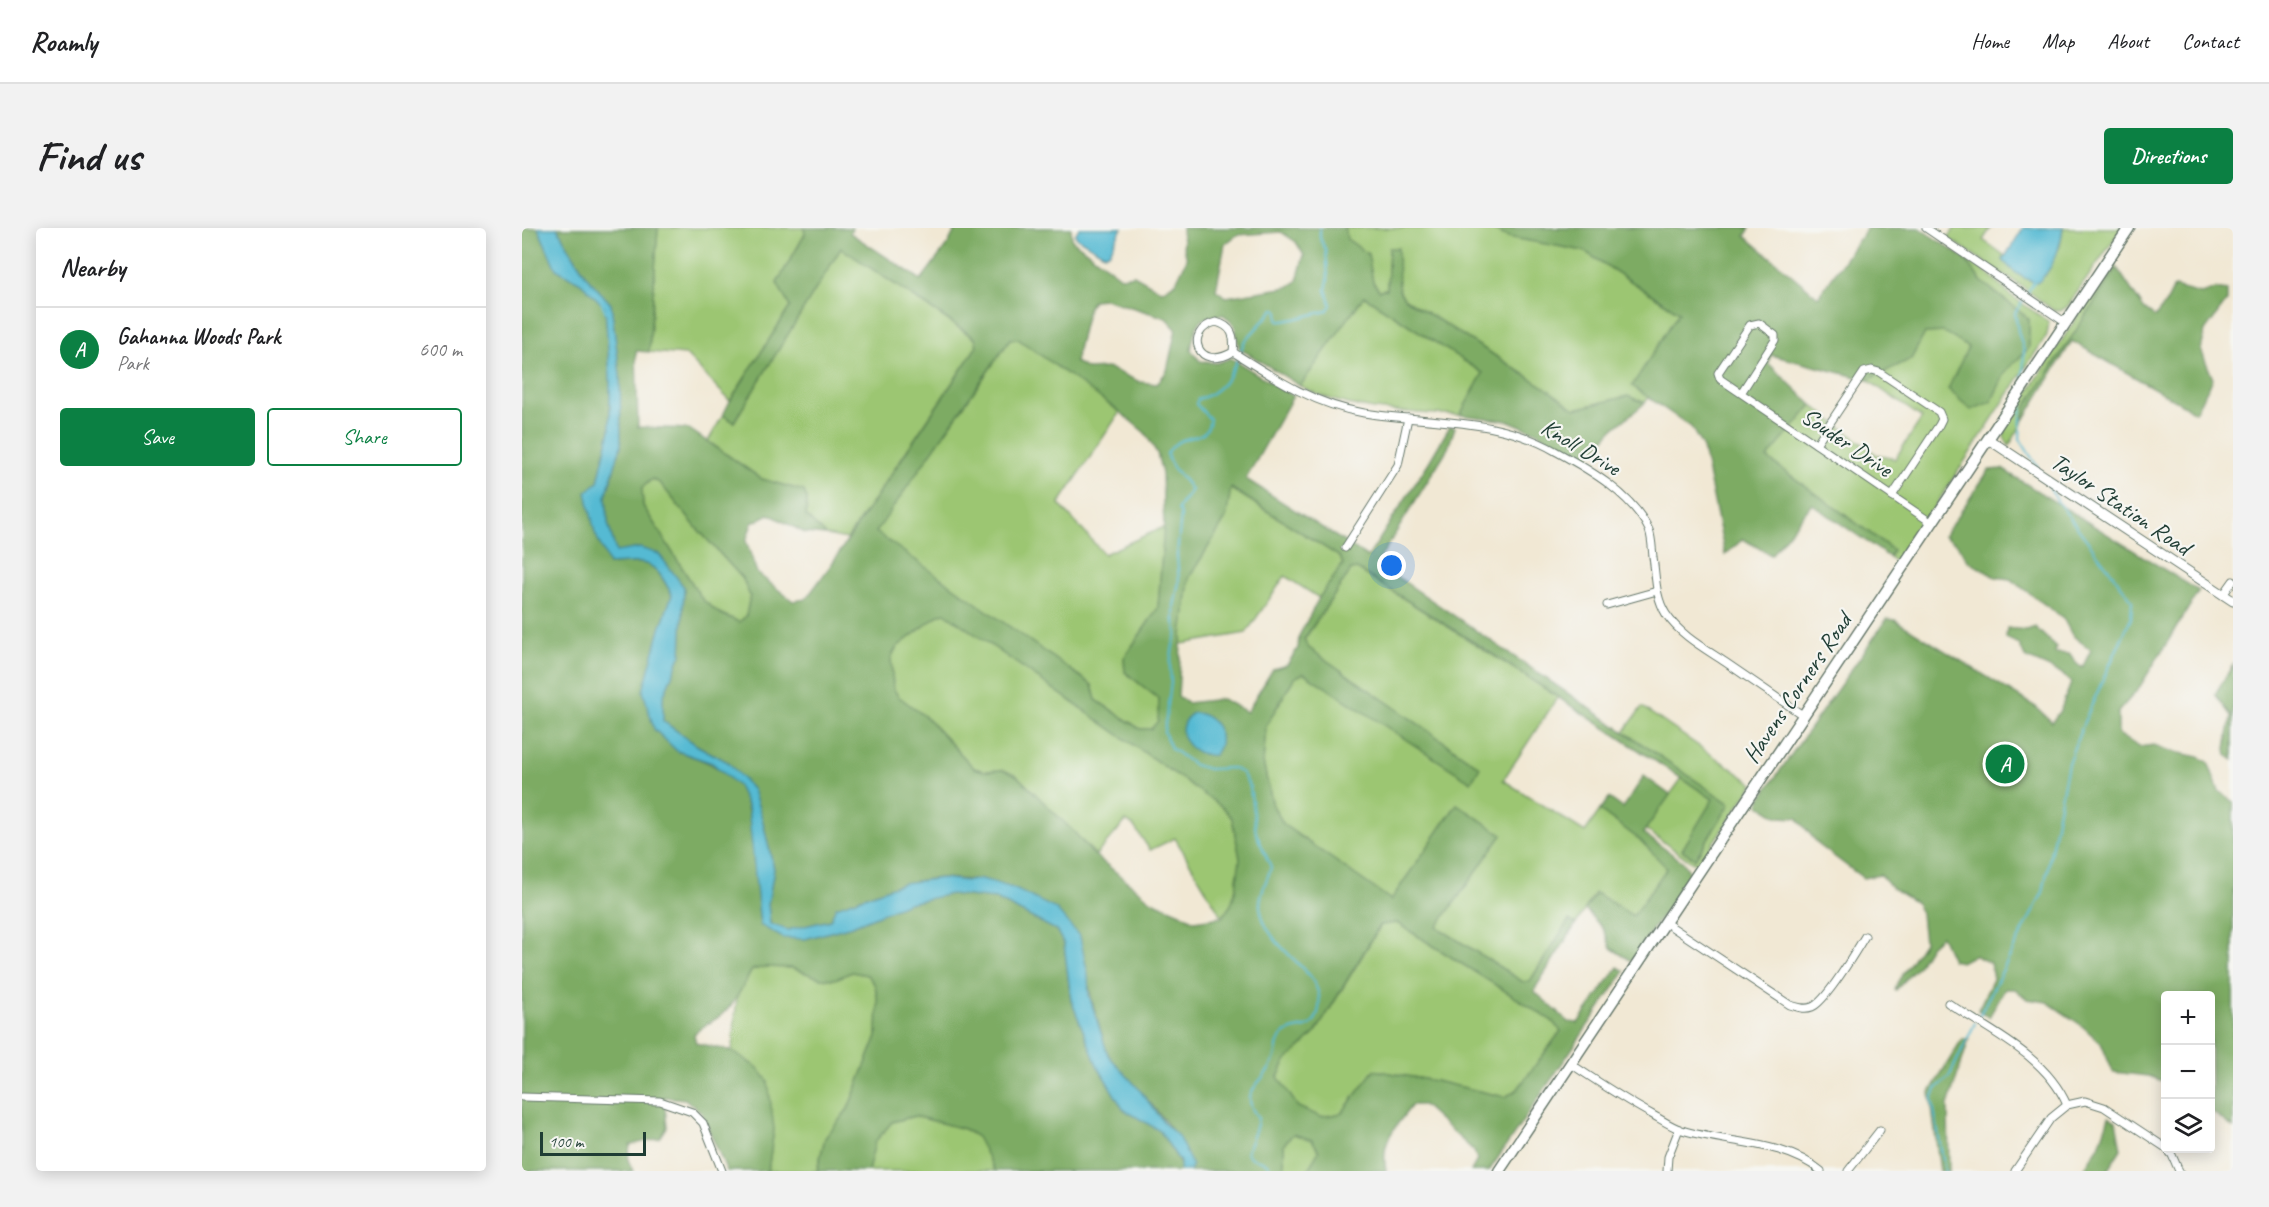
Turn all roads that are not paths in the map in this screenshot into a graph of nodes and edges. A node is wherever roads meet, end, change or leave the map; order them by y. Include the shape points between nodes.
1 (1926, 228) edge
2 (2129, 228) edge
3 (2066, 323) junction
4 (1233, 352) junction
5 (1741, 393) junction
6 (1408, 418) junction
7 (1988, 439) junction
8 (1816, 444) junction
9 (1892, 496) junction
10 (1932, 523) junction
11 (1345, 548) dead end
12 (2233, 581) edge
13 (1657, 591) junction
14 (2223, 595) junction
15 (2233, 602) edge
16 (1607, 605) dead end
17 (1804, 716) junction
18 (1666, 923) junction
19 (1865, 936) dead end
20 (1948, 1003) dead end
21 (1571, 1064) junction
22 (522, 1096) edge
23 (2067, 1105) junction
24 (1679, 1129) junction
25 (1880, 1130) dead end
26 (2161, 1145) edge
27 (2170, 1153) edge
28 (722, 1171) edge
29 (1499, 1171) edge
30 (1667, 1171) edge
31 (1821, 1171) edge
32 (1848, 1171) edge
33 (2015, 1171) edge
34 (2179, 1171) edge

1 - 3 street
2 - 3 main road, Havens Corners Road
3 - 7 main road, Havens Corners Road
4 - 4 street via 1231,330 1224,324 1216,322 1201,329 1197,344 1202,353 1211,359
4 - 6 street, Knoll Drive via 1295,390 1323,402
5 - 5 street, Souder Drive via 1720,379 1718,373 1750,325 1759,323 1775,335 1775,340
5 - 8 street, Souder Drive
6 - 11 street via 1398,465
6 - 13 street, Knoll Drive via 1495,427 1528,437 1614,488 1633,504 1650,532
7 - 10 main road, Havens Corners Road
7 - 14 main road, Taylor Station Road
8 - 9 street, Souder Drive
8 - 9 street via 1864,372 1879,372 1929,405 1942,419
9 - 10 street, Souder Drive
10 - 17 main road, Havens Corners Road
12 - 14 street
13 - 16 street
13 - 17 street, Knoll Drive via 1665,613 1685,635
14 - 15 main road, Taylor Station Road
17 - 18 main road, Havens Corners Road
18 - 19 street via 1790,1005 1802,1009 1824,998
18 - 21 main road, Havens Corners Road
20 - 23 street via 2037,1063
21 - 24 street
21 - 29 main road, Havens Corners Road
22 - 28 street via 660,1101 693,1112 703,1123
23 - 26 street via 2085,1101 2104,1107
23 - 33 street via 2051,1118
24 - 30 street
24 - 31 street via 1796,1156
25 - 32 street
27 - 34 street

